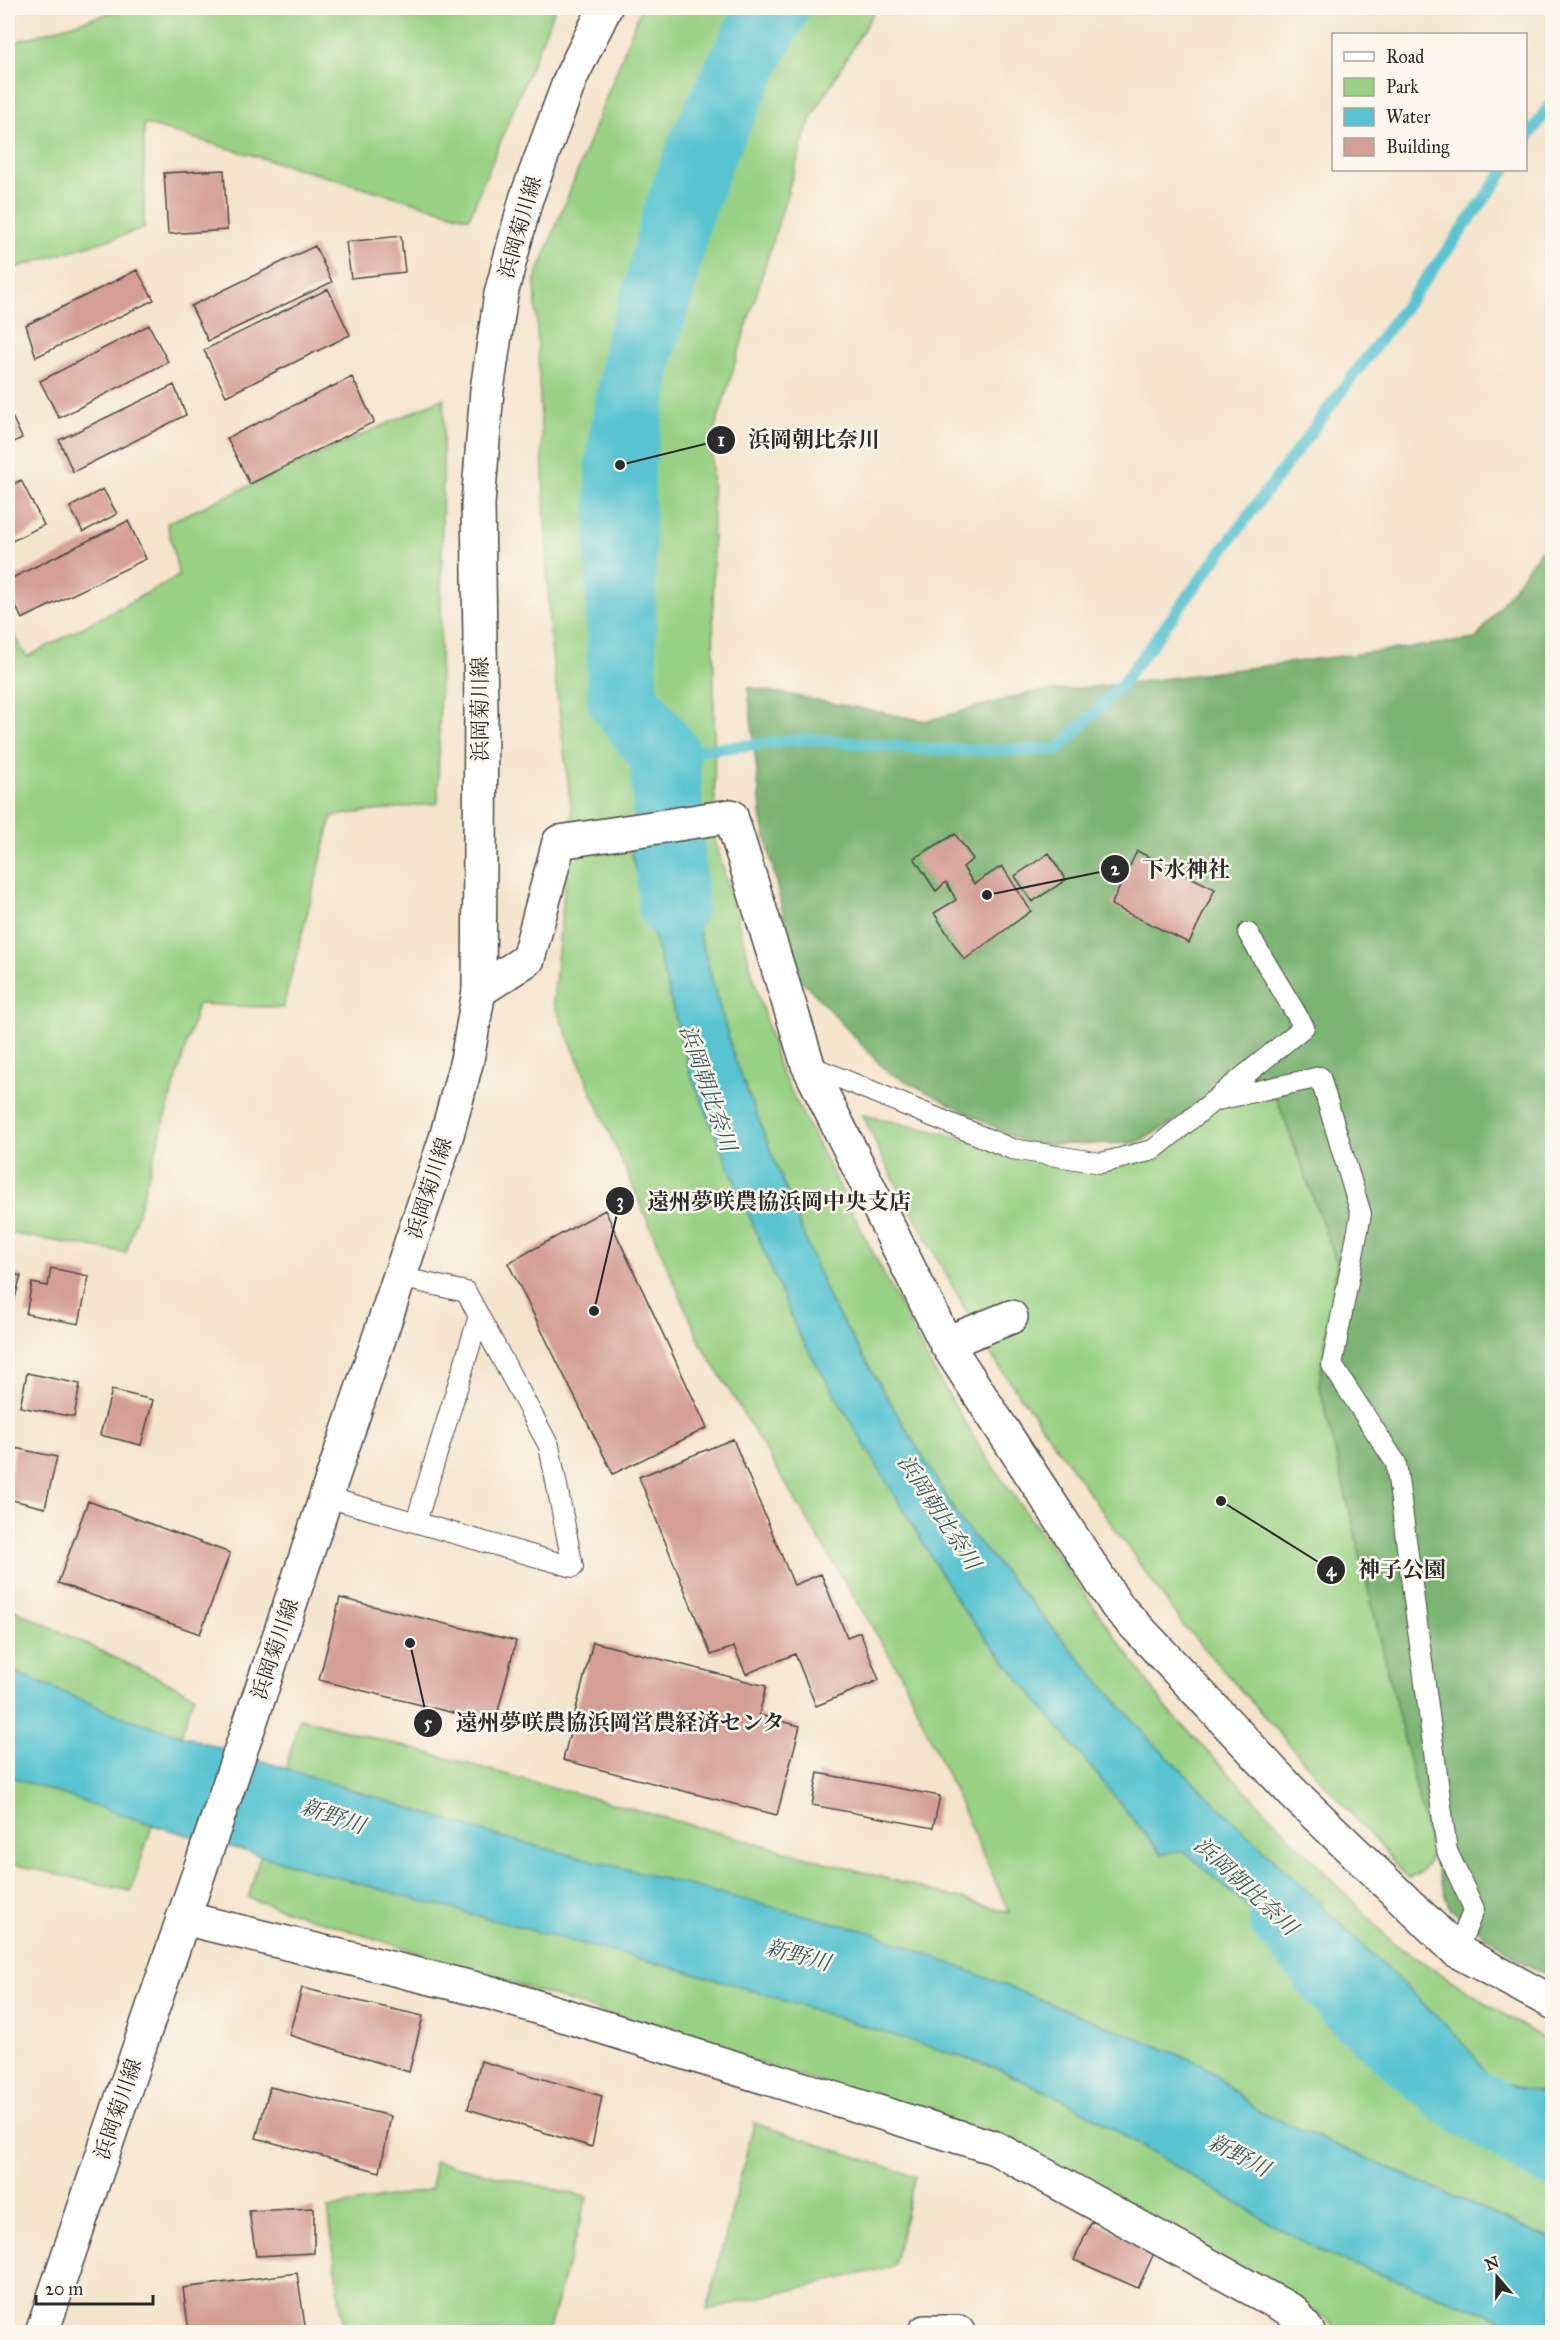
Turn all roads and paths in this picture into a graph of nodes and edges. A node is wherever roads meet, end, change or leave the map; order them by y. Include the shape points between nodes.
1 (605, 8) edge
2 (1248, 933) dead end
3 (479, 991) junction
4 (808, 1065) junction
5 (1212, 1101) junction
6 (399, 1277) junction
7 (479, 1316) junction
8 (1011, 1317) dead end
9 (946, 1343) junction
10 (326, 1497) junction
11 (416, 1522) junction
12 (186, 1910) junction
13 (1457, 1951) junction
14 (1552, 2002) edge
15 (42, 2332) edge
16 (925, 2332) edge
17 (958, 2332) edge
18 (1308, 2332) edge

1 - 3 street, 浜岡菊川線 via 572,77 526,199 501,294 487,390 478,504
2 - 5 lane via 1304,1027
3 - 4 street via 528,959 559,842 731,816
3 - 6 street, 浜岡菊川線 via 467,1060 446,1138
4 - 5 lane via 1012,1149 1101,1163 1153,1150
4 - 9 street
5 - 13 lane via 1320,1077 1361,1214 1332,1365 1396,1463 1447,1851 1474,1909
6 - 7 lane via 466,1292
6 - 10 street, 浜岡菊川線
7 - 11 lane
7 - 11 lane via 549,1446 573,1567
8 - 9 street
9 - 13 street via 1117,1606 1292,1792
10 - 11 lane
10 - 12 street, 浜岡菊川線
12 - 15 street, 浜岡菊川線
12 - 18 street via 485,1991 995,2148 1294,2312
13 - 14 street
16 - 17 street

